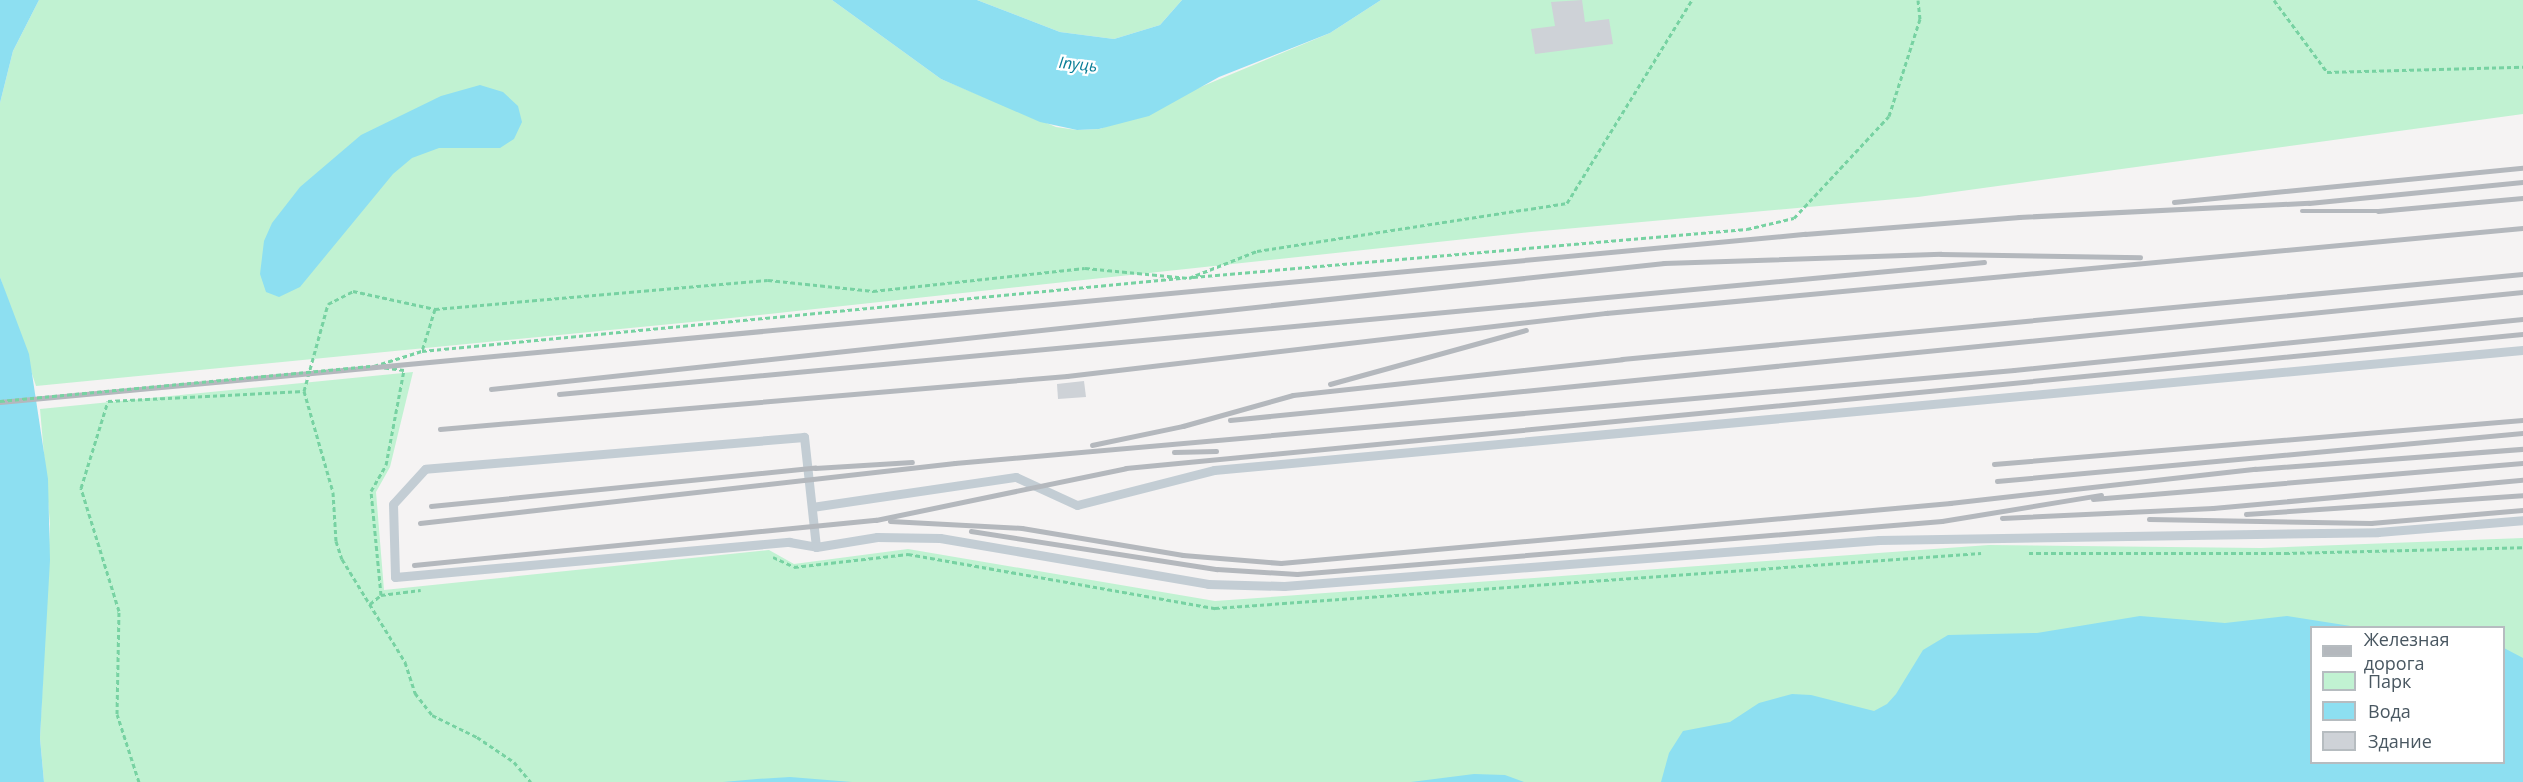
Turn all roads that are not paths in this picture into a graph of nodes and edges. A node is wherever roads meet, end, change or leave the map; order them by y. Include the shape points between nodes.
1 (2523, 350) edge
2 (812, 507) junction
3 (2523, 520) edge
4 (816, 547) junction

1 - 2 lane via 1214,470 1077,505 1016,477
2 - 4 lane
2 - 4 lane via 804,437 425,469 393,504 394,577 789,542
3 - 4 lane via 2378,532 1879,540 1284,586 1208,584 940,538 877,537

